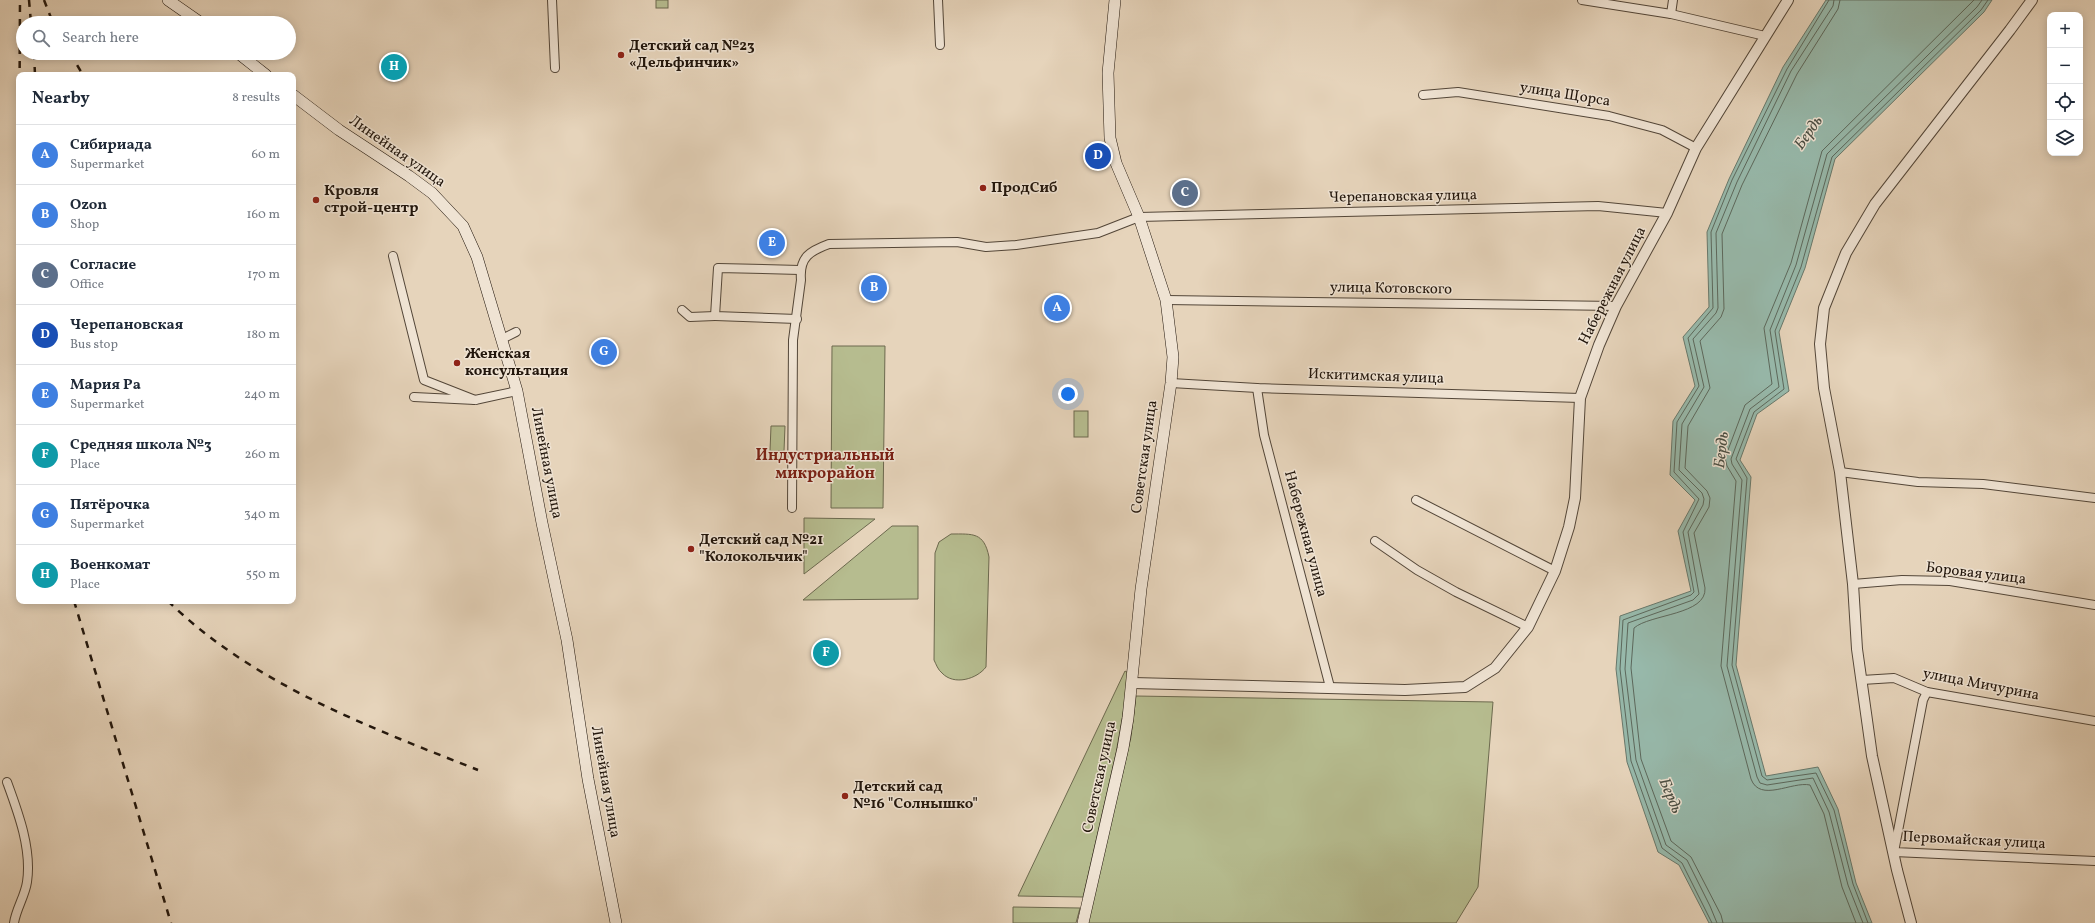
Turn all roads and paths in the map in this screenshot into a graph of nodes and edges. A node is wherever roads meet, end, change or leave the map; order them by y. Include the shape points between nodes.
1 (168, 0) edge
2 (552, 0) edge
3 (938, 0) edge
4 (1115, 0) edge
5 (1582, 0) edge
6 (1673, 0) edge
7 (1788, 0) edge
8 (2032, 0) edge
9 (1671, 14) junction
10 (191, 16) edge
11 (1765, 36) junction
12 (940, 45) dead end
13 (247, 60) edge
14 (555, 68) dead end
15 (262, 72) edge
16 (1423, 95) dead end
17 (296, 97) edge
18 (1696, 148) junction
19 (1667, 213) junction
20 (1139, 217) junction
21 (394, 256) dead end
22 (800, 270) junction
23 (1166, 300) junction
24 (1616, 306) junction
25 (682, 310) dead end
26 (715, 316) junction
27 (797, 319) junction
28 (516, 332) dead end
29 (502, 339) junction
30 (1171, 383) junction
31 (1257, 388) junction
32 (517, 392) junction
33 (414, 397) dead end
34 (1580, 398) junction
35 (475, 400) junction
36 (1840, 472) junction
37 (2095, 498) edge
38 (1416, 500) dead end
39 (792, 508) dead end
40 (1375, 541) dead end
41 (1554, 571) junction
42 (1853, 584) junction
43 (2095, 605) edge
44 (1528, 627) junction
45 (1862, 680) junction
46 (1133, 683) junction
47 (1330, 687) junction
48 (1927, 692) junction
49 (2095, 721) edge
50 (7, 782) dead end
51 (1894, 852) junction
52 (2095, 861) edge
53 (14, 923) edge
54 (616, 923) edge
55 (1082, 923) edge
56 (1911, 923) edge

1 - 10 main road
2 - 14 street
3 - 12 street
4 - 20 main road, Советская улица via 1108,73 1110,138 1116,164
5 - 9 street
6 - 9 street
7 - 11 street, Набережная улица
8 - 36 street via 1875,204 1846,253 1824,308 1820,344 1824,388
9 - 11 street
11 - 18 street, Набережная улица
13 - 15 main road
16 - 18 street, улица Щорса via 1458,92 1609,116 1662,130
17 - 29 main road, Линейная улица via 432,193 455,216 463,226 477,257
18 - 19 street, Набережная улица
19 - 20 street, Черепановская улица via 1598,206
19 - 24 street, Набережная улица
20 - 22 street, Черепановская улица via 1098,232 1016,245 986,246 957,242 829,244 812,251 805,258
20 - 23 main road, Советская улица
21 - 35 street via 424,380
22 - 26 street via 718,268
22 - 27 street
23 - 24 street, улица Котовского
23 - 30 main road, Советская улица via 1173,358
24 - 34 street, Набережная улица
25 - 26 street via 690,317
26 - 27 street
27 - 39 street via 793,340
28 - 29 street
29 - 32 main road, Линейная улица
30 - 31 street, Искитимская улица
30 - 46 main road, Советская улица via 1141,589
31 - 34 street, Искитимская улица
31 - 47 street, Набережная улица via 1264,435
32 - 35 street
32 - 54 main road, Линейная улица via 567,640 588,779
33 - 35 street
34 - 41 street, Набережная улица via 1575,498 1569,528
36 - 37 street via 1918,482 1983,484
36 - 42 street
38 - 41 street
40 - 44 street via 1417,570 1456,592
41 - 44 street, Набережная улица
42 - 43 street, Боровая улица via 1902,580 1950,581
42 - 45 street via 1857,649
44 - 47 street, Набережная улица via 1495,668 1465,687 1404,690
45 - 48 street, улица Мичурина via 1894,678
45 - 51 street via 1872,756
46 - 47 street, Набережная улица
46 - 55 main road, Советская улица via 1123,748
48 - 49 street, улица Мичурина
48 - 51 street, Первомайская улица via 1923,700
50 - 53 street via 22,821 27,864 27,882
51 - 52 street, Первомайская улица
51 - 56 street

